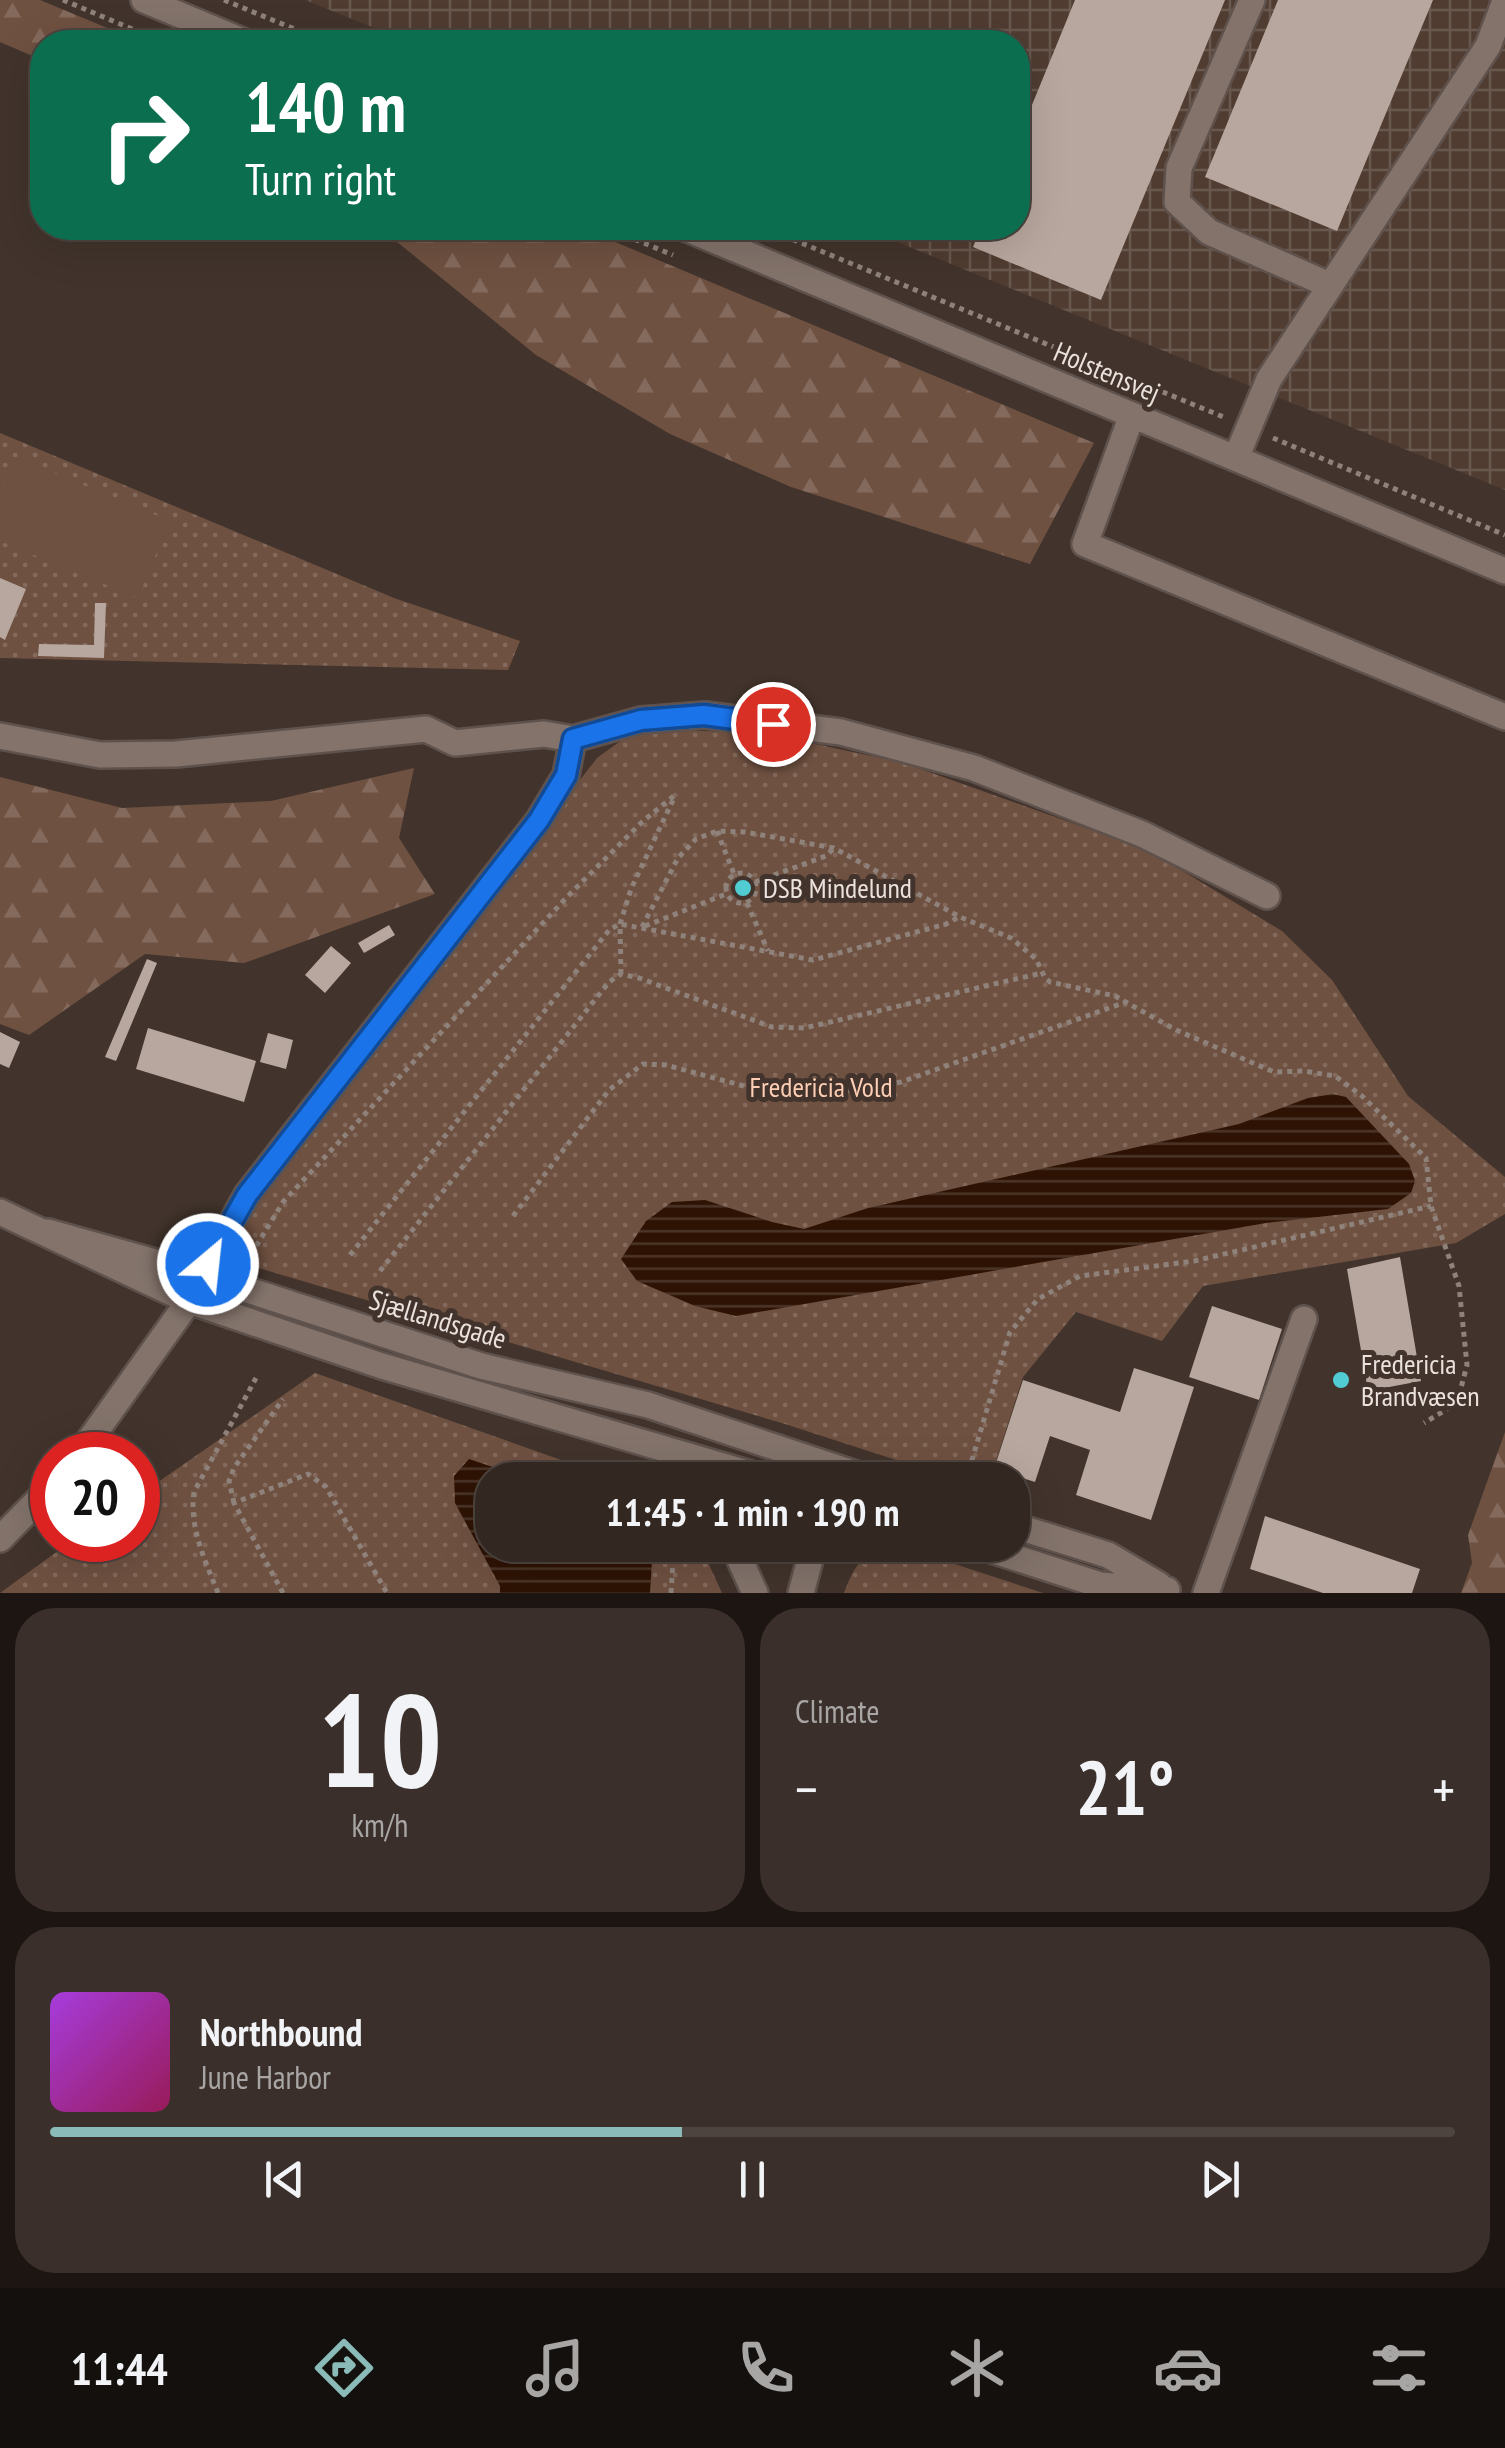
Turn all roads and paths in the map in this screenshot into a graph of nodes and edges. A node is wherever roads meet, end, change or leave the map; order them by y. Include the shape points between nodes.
1 (63, 0) edge
2 (144, 0) edge
3 (224, 0) edge
4 (1252, 0) edge
5 (1505, 1) edge
6 (134, 30) edge
7 (215, 30) edge
8 (297, 30) edge
9 (714, 240) edge
10 (794, 240) edge
11 (1329, 284) junction
12 (1132, 415) junction
13 (1248, 428) junction
14 (1236, 458) junction
15 (1505, 536) edge
16 (1505, 571) edge
17 (1505, 716) edge
18 (0, 736) edge
19 (573, 739) junction
20 (716, 832) junction
21 (834, 848) junction
22 (734, 874) junction
23 (755, 882) junction
24 (726, 894) junction
25 (1268, 896) dead end
26 (747, 902) junction
27 (960, 917) junction
28 (620, 924) junction
29 (642, 927) junction
30 (768, 951) junction
31 (1042, 972) junction
32 (621, 974) junction
33 (1126, 1002) junction
34 (1431, 1206) junction
35 (0, 1212) edge
36 (513, 1216) dead end
37 (48, 1232) junction
38 (350, 1255) dead end
39 (380, 1271) dead end
40 (246, 1274) dead end
41 (205, 1276) junction
42 (189, 1301) junction
43 (1304, 1319) dead end
44 (256, 1378) dead end
45 (283, 1400) dead end
46 (1424, 1424) dead end
47 (95, 1432) edge
48 (710, 1462) edge
49 (797, 1462) edge
50 (971, 1462) edge
51 (234, 1502) junction
52 (30, 1508) edge
53 (1030, 1531) edge
54 (0, 1539) edge
55 (673, 1562) edge
56 (741, 1562) edge
57 (809, 1562) edge
58 (1029, 1562) edge
59 (1172, 1591) edge
60 (218, 1593) edge
61 (283, 1593) edge
62 (387, 1593) edge
63 (672, 1593) edge
64 (755, 1593) edge
65 (801, 1593) edge
66 (1206, 1593) edge

1 - 6 path
2 - 7 street
3 - 8 path
4 - 11 street via 1178,168 1178,202 1208,232
5 - 11 street via 1488,46
9 - 12 street, Holstensvej
10 - 13 path
11 - 13 street
12 - 14 street, Holstensvej
12 - 17 street via 1086,544
13 - 14 street
13 - 15 path
14 - 16 street, Holstensvej
18 - 19 street via 100,754 176,754 426,729 455,743 544,734
19 - 25 street via 641,720 704,715 841,732 974,768 1142,834
19 - 41 street via 566,775 539,820 247,1195
20 - 21 path
20 - 22 path
20 - 29 path via 696,838 678,858
21 - 23 path
21 - 27 path
22 - 23 path
22 - 24 path
23 - 26 path
24 - 26 path via 735,903
24 - 29 path
26 - 30 path
27 - 30 path via 813,960
27 - 31 path via 1011,938
28 - 29 path
28 - 32 path
28 - 38 path
28 - 40 path via 675,795 568,896 284,1202 245,1264
29 - 30 path
31 - 32 path via 804,1028 772,1026
31 - 33 path via 1050,982
32 - 39 path
33 - 34 path via 1274,1072 1335,1076 1426,1158
33 - 36 path via 900,1082 818,1096 766,1092 644,1064 609,1090
34 - 46 path via 1459,1286 1467,1364 1457,1403
34 - 50 path via 1194,1261 1080,1276 1038,1299 1010,1332
35 - 37 street, Sjællandsgade
37 - 41 street, Sjællandsgade
37 - 42 street, Sjællandsgade
41 - 42 street
41 - 49 street, Sjællandsgade via 481,1366 648,1405
42 - 47 street
42 - 48 street, Sjællandsgade via 382,1366
43 - 66 street
44 - 60 path via 194,1492 195,1534
45 - 51 path via 234,1468 228,1481
51 - 61 path
51 - 62 path via 308,1474 326,1487
52 - 54 street
53 - 59 street via 1108,1555
55 - 63 path
56 - 64 street
57 - 65 street
58 - 59 street via 1100,1585

